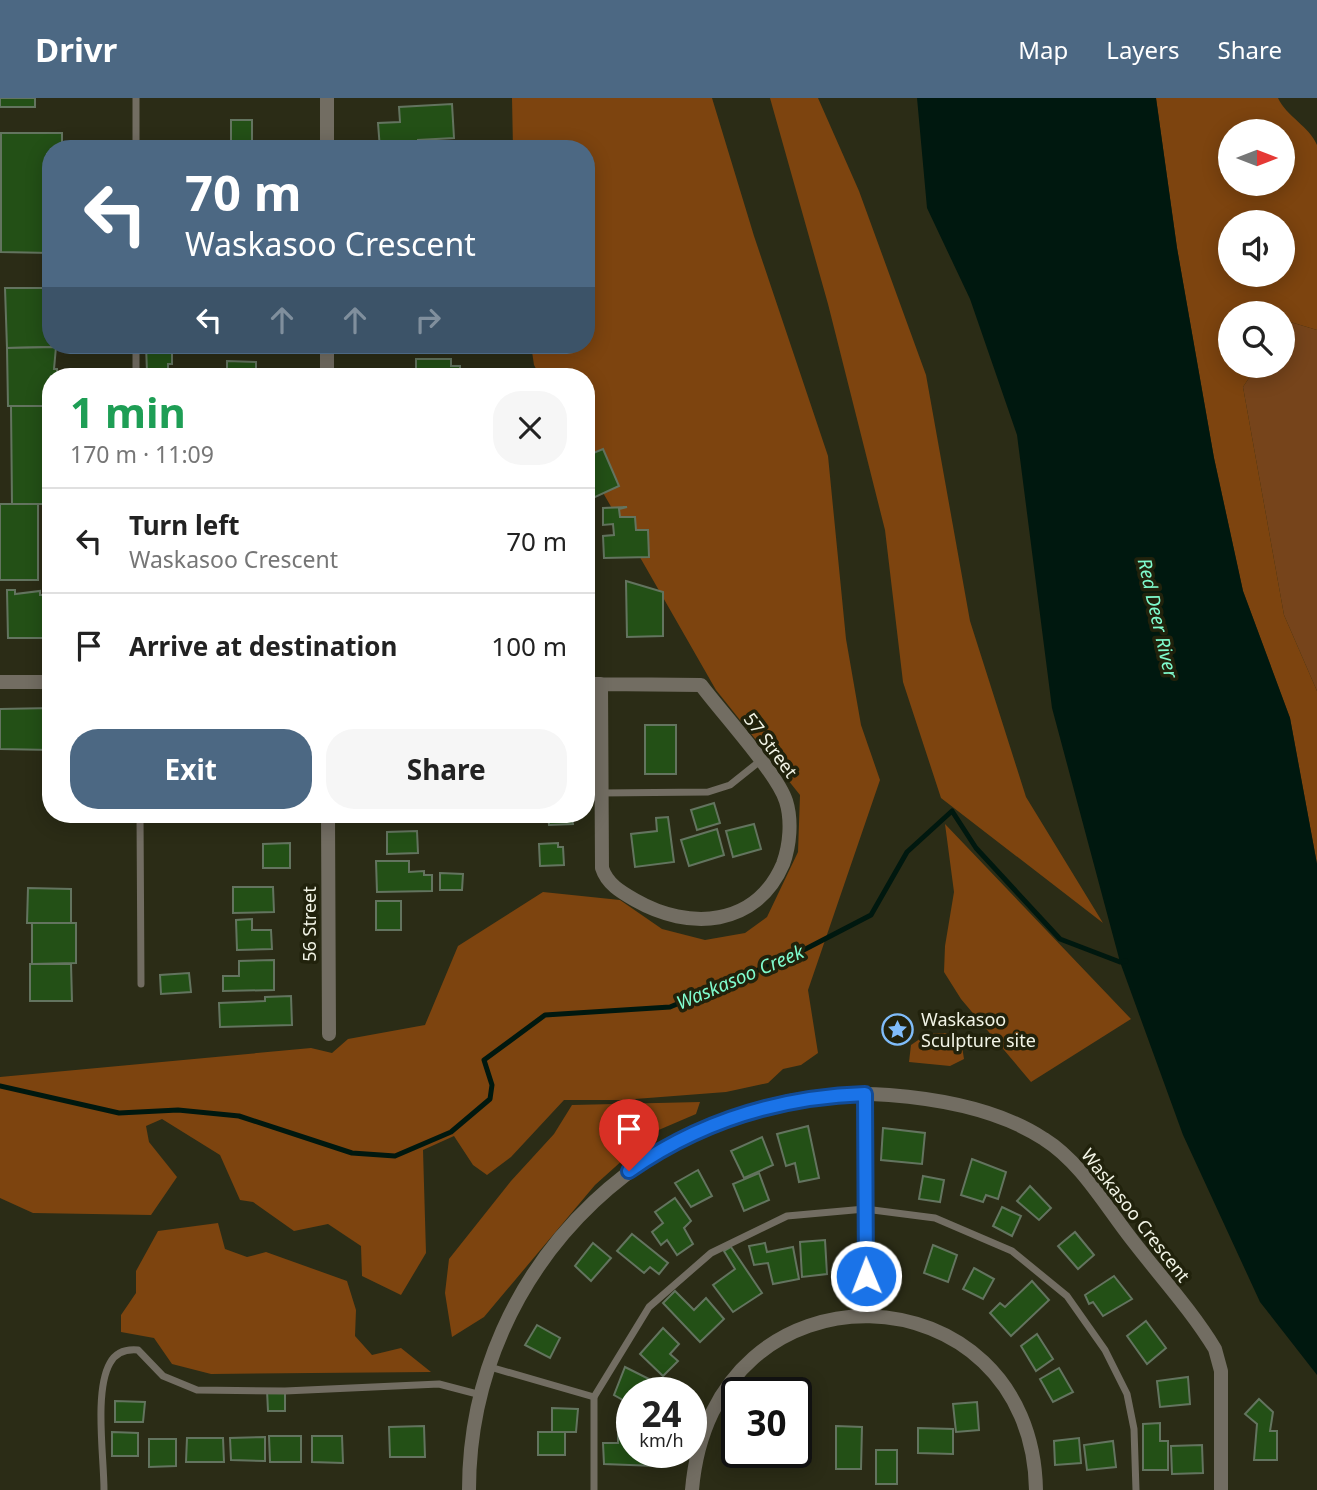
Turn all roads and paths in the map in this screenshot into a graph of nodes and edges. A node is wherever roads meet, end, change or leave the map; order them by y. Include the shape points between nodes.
1 (136, 98) edge
2 (327, 98) edge
3 (136, 140) edge
4 (327, 140) edge
5 (0, 682) edge
6 (42, 682) edge
7 (595, 684) edge
8 (595, 700) edge
9 (760, 761) junction
10 (601, 793) junction
11 (140, 823) edge
12 (328, 823) edge
13 (141, 984) dead end
14 (329, 1034) dead end
15 (865, 1094) junction
16 (865, 1209) junction
17 (866, 1314) junction
18 (489, 1366) junction
19 (481, 1395) junction
20 (594, 1397) junction
21 (104, 1490) edge
22 (469, 1490) edge
23 (594, 1490) edge
24 (692, 1490) edge
25 (1036, 1490) edge
26 (1136, 1490) edge
27 (1221, 1490) edge

1 - 3 lane
2 - 4 street
5 - 6 street
7 - 9 street, 57 Street via 701,685
8 - 10 street, 57 Street
9 - 10 lane via 730,785 708,792
9 - 10 street, 57 Street via 787,802 790,831 784,860 774,882 755,903 715,919 665,914 608,882 602,868
11 - 13 lane
12 - 14 street, 56 Street
15 - 16 street
15 - 18 street, Waskasoo Crescent via 819,1096 754,1109 702,1129 629,1171 596,1197 543,1258 515,1304
15 - 27 street, Waskasoo Crescent via 928,1099 985,1113 1044,1139 1074,1166 1215,1349 1221,1371
16 - 17 street
16 - 20 lane via 787,1216 710,1253 649,1307
16 - 26 lane via 948,1223 1012,1251 1067,1296 1105,1350 1128,1394
17 - 24 street via 804,1327 778,1339 739,1371 711,1410 696,1458
17 - 25 street via 914,1323 937,1333 961,1345 1000,1378 1028,1430
18 - 19 street, Waskasoo Crescent
18 - 20 lane
19 - 21 lane via 439,1384 197,1390 163,1376 138,1350 129,1349 110,1361 103,1389
19 - 22 street, Waskasoo Crescent via 471,1444
20 - 23 lane

